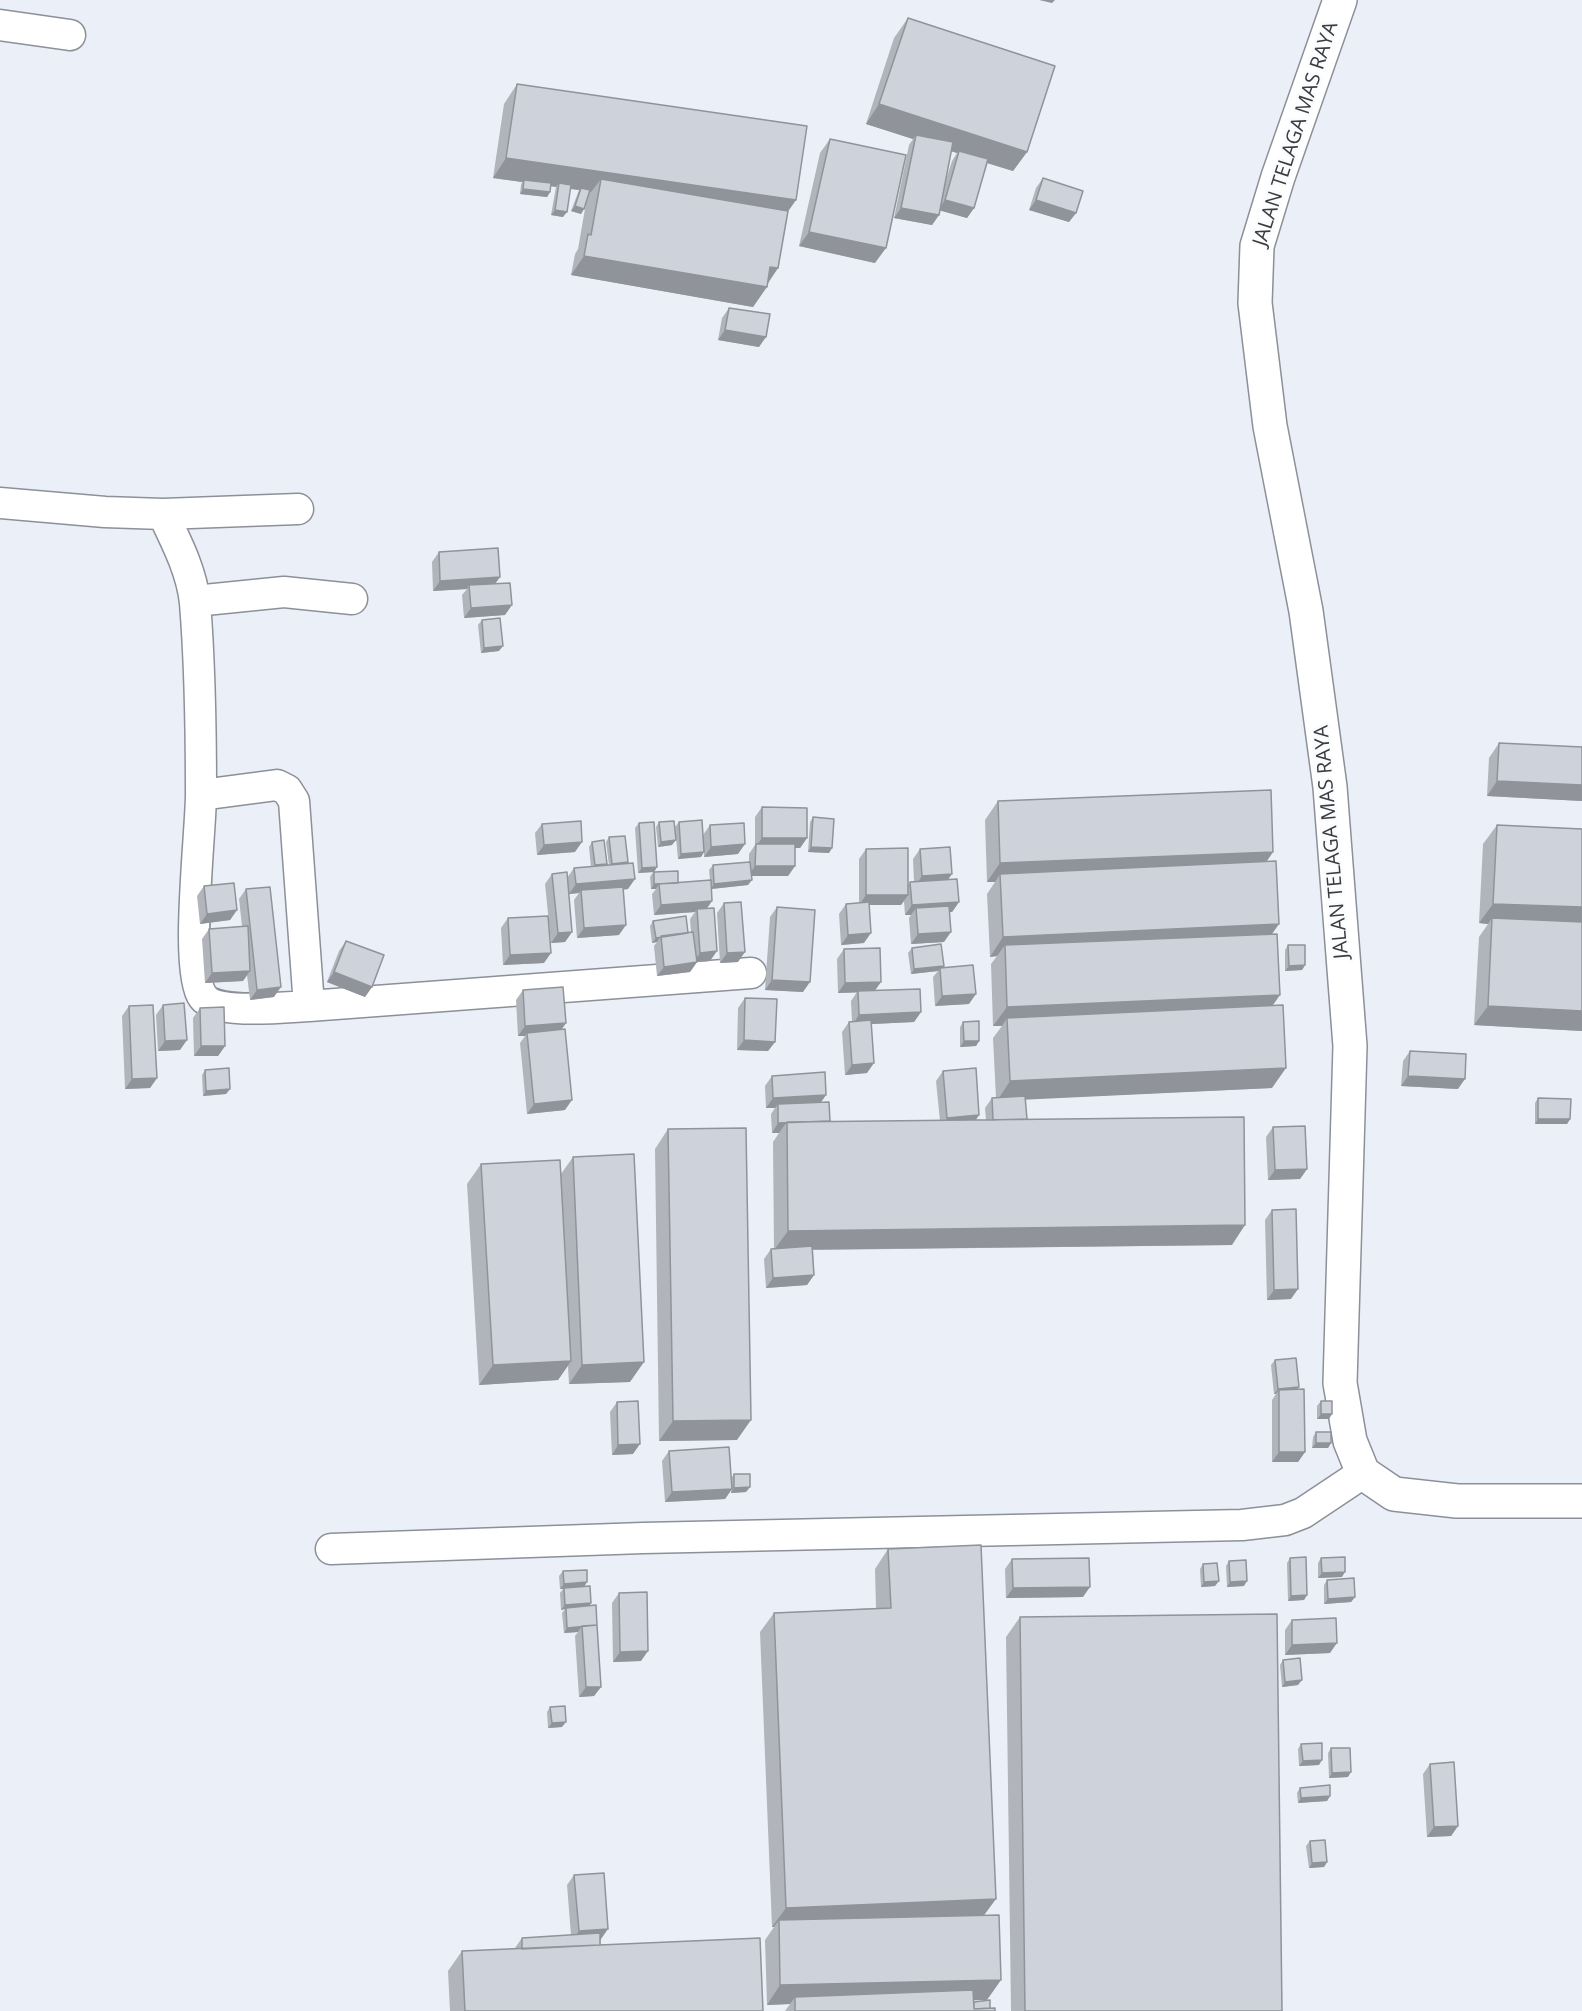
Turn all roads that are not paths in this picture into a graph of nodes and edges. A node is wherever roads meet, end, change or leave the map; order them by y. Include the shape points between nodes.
1 (1340, 0) edge
2 (0, 25) edge
3 (70, 35) dead end
4 (0, 502) edge
5 (298, 509) dead end
6 (163, 514) junction
7 (352, 598) dead end
8 (195, 601) junction
9 (201, 795) junction
10 (751, 973) dead end
11 (309, 1006) junction
12 (1363, 1473) junction
13 (1582, 1501) edge
14 (331, 1549) dead end

1 - 12 main road, JALAN TELAGA MAS RAYA via 1257,246 1255,303 1270,426 1306,611 1330,787 1350,1046 1340,1383 1350,1441
2 - 3 street
4 - 6 street
5 - 6 street
6 - 8 street via 181,554
7 - 8 street via 284,592
8 - 9 street
9 - 11 street via 277,785 288,790 294,801
9 - 11 street via 194,931 198,987 204,999 237,1008
10 - 11 street
12 - 13 main road via 1394,1494 1457,1501
12 - 14 street via 1303,1513 1285,1520 1242,1525

